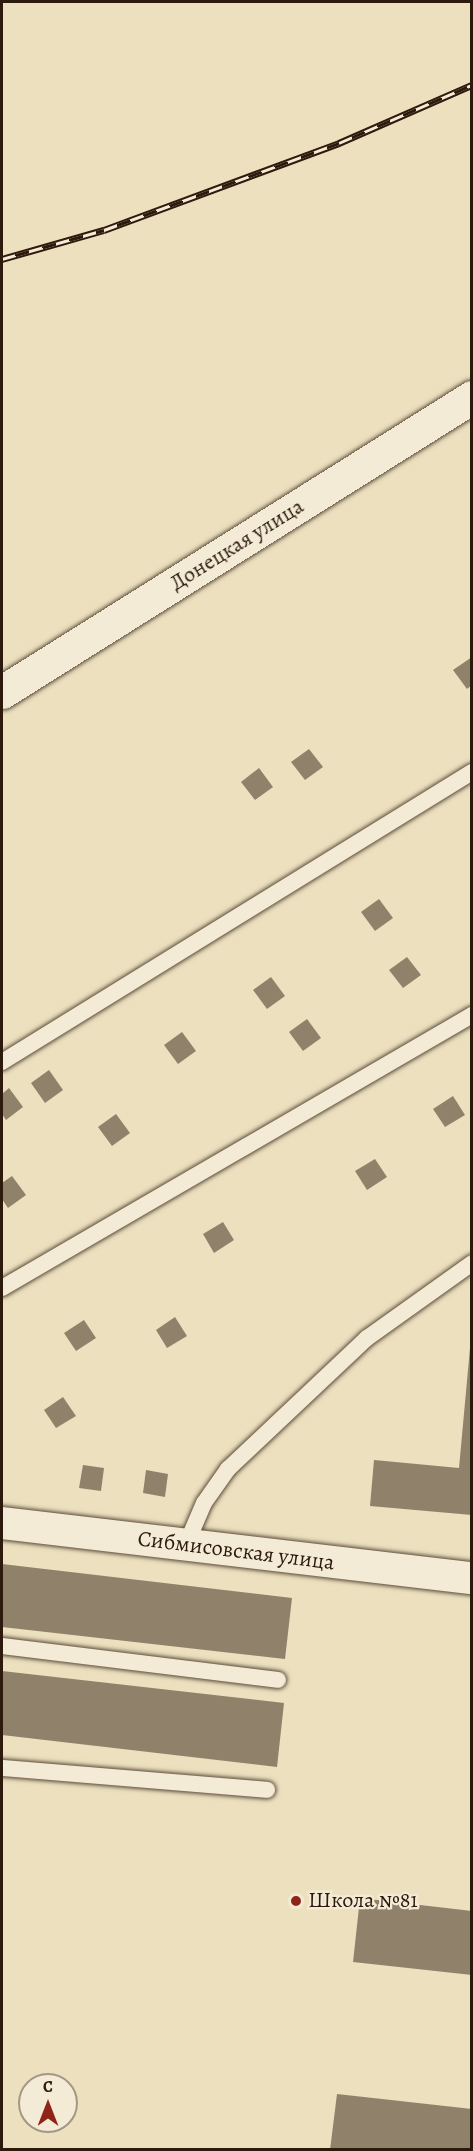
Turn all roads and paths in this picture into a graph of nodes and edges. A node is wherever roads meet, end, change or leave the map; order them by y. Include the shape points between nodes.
1 (471, 398) edge
2 (2, 692) edge
3 (471, 772) edge
4 (471, 1015) edge
5 (2, 1062) edge
6 (471, 1263) edge
7 (2, 1288) edge
8 (2, 1523) edge
9 (186, 1545) junction
10 (471, 1578) edge
11 (2, 1646) edge
12 (278, 1680) dead end
13 (2, 1767) edge
14 (267, 1790) dead end

1 - 2 main road, Донецкая улица
3 - 5 lane
4 - 7 lane
6 - 9 lane via 367,1338 228,1469 204,1503
8 - 9 street, Сибмисовская улица
9 - 10 street, Сибмисовская улица
11 - 12 lane
13 - 14 lane

